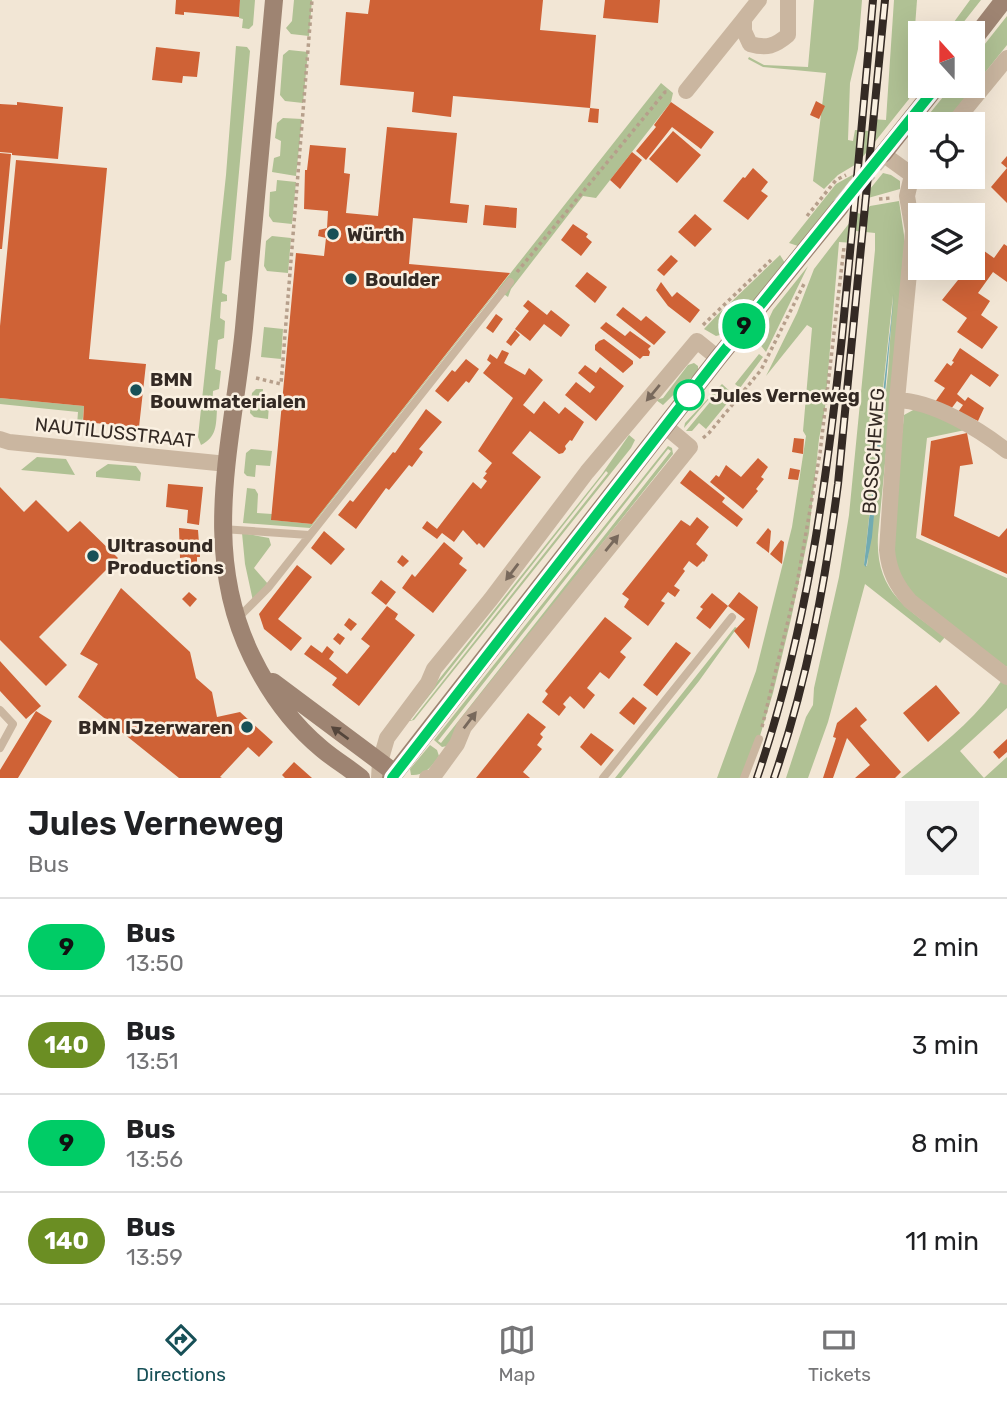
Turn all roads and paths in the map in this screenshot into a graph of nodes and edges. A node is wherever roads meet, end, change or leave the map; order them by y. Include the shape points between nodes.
1 (274, 0) edge
2 (312, 0) edge
3 (759, 0) edge
4 (788, 0) edge
5 (1004, 0) edge
6 (744, 19) junction
7 (985, 25) edge
8 (1007, 58) edge
9 (686, 91) joint
10 (927, 98) edge
11 (963, 112) edge
12 (883, 154) joint
13 (908, 166) edge
14 (846, 175) dead end
15 (909, 189) edge
16 (840, 207) tunnel mouth
17 (804, 220) dead end
18 (844, 247) dead end
19 (773, 258) dead end
20 (807, 277) dead end
21 (510, 282) joint
22 (696, 341) junction
23 (718, 358) junction
24 (239, 373) junction
25 (897, 400) junction
26 (665, 426) junction
27 (0, 439) edge
28 (690, 447) junction
29 (1007, 451) edge
30 (227, 464) junction
31 (222, 529) junction
32 (309, 535) junction
33 (732, 617) dead end
34 (238, 618) junction
35 (262, 673) junction
36 (1007, 677) edge
37 (0, 710) edge
38 (759, 739) joint
39 (0, 748) edge
40 (387, 773) edge
41 (437, 776) edge
42 (361, 778) edge
43 (603, 778) edge
44 (744, 778) edge

1 - 24 street
2 - 24 path via 281,384
3 - 6 street
4 - 6 street via 788,35 775,46 750,44
5 - 7 street
6 - 9 street
8 - 11 street
9 - 21 path via 665,93
10 - 12 street, BOSSCHEWEG
12 - 13 street, BOSSCHEWEG
14 - 17 path via 835,180
15 - 25 street, BOSSCHEWEG via 913,231
16 - 23 street
18 - 38 path via 820,453 797,584
19 - 22 path via 714,313
20 - 28 path via 761,370 709,433
21 - 32 lane
22 - 23 street
22 -> 40 street via 434,669 387,738
23 - 26 street
24 - 30 street
25 - 29 street via 912,401 978,429
25 - 36 street, BOSSCHEWEG via 887,550 892,575 910,601
26 - 28 street
26 - 40 street
27 - 30 street, NAUTILUSSTRAAT
41 -> 28 street via 464,727
30 - 31 street
31 - 32 lane
31 - 34 street via 223,559
32 - 34 lane
33 - 43 lane
34 - 35 street
40 -> 35 street
35 - 42 street via 296,725
37 - 39 lane via 13,724
38 - 44 lane

